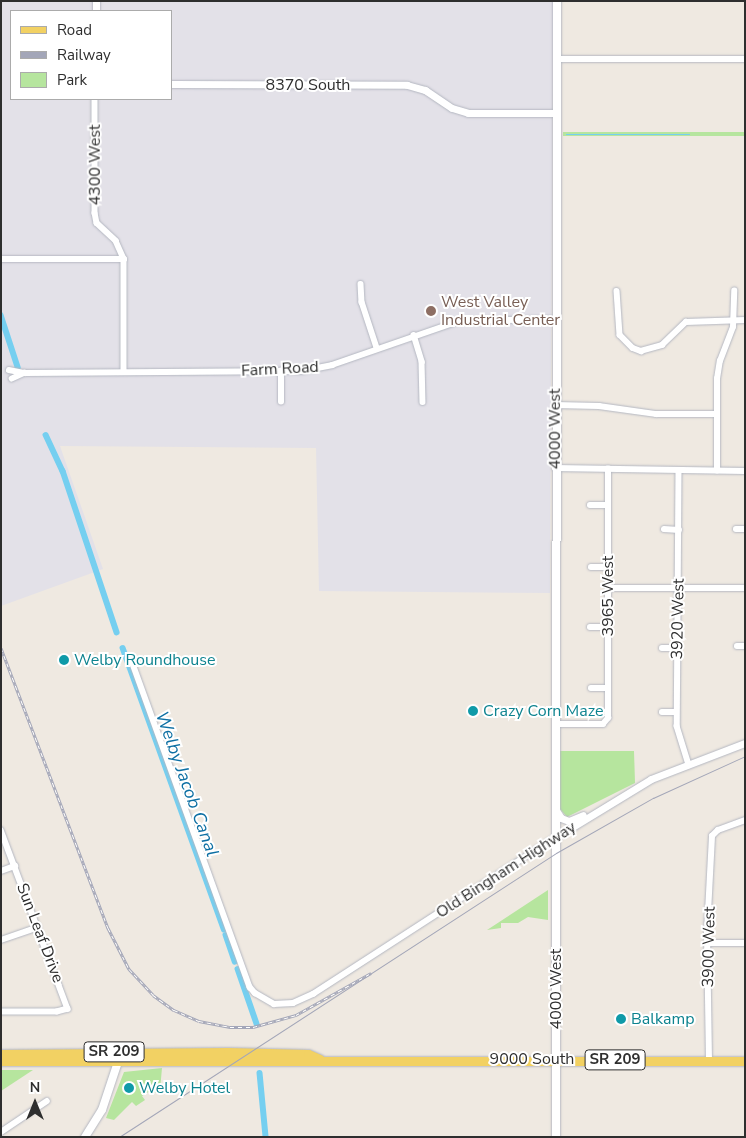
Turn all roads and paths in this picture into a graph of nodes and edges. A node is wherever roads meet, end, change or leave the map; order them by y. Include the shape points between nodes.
1 (556, 1) edge
2 (556, 58) junction
3 (745, 59) edge
4 (172, 84) edge
5 (95, 100) edge
6 (556, 113) junction
7 (1, 259) edge
8 (124, 259) junction
9 (361, 284) dead end
10 (617, 291) dead end
11 (734, 291) dead end
12 (555, 319) junction
13 (733, 320) junction
14 (745, 320) edge
15 (414, 334) junction
16 (377, 348) junction
17 (9, 370) dead end
18 (281, 371) junction
19 (124, 372) junction
20 (26, 373) junction
21 (12, 379) dead end
22 (281, 402) dead end
23 (423, 402) dead end
24 (555, 405) junction
25 (717, 414) junction
26 (555, 468) junction
27 (608, 469) junction
28 (717, 471) junction
29 (745, 471) edge
30 (679, 472) junction
31 (590, 505) dead end
32 (608, 505) junction
33 (664, 529) dead end
34 (736, 529) dead end
35 (745, 529) edge
36 (679, 530) junction
37 (608, 566) junction
38 (591, 567) dead end
39 (608, 588) junction
40 (679, 588) junction
41 (745, 588) edge
42 (590, 627) dead end
43 (608, 627) junction
44 (737, 646) dead end
45 (745, 646) edge
46 (662, 648) dead end
47 (676, 648) junction
48 (133, 664) dead end
49 (591, 688) dead end
50 (608, 688) junction
51 (662, 712) dead end
52 (676, 712) junction
53 (555, 724) junction
54 (745, 743) edge
55 (689, 765) junction
56 (606, 805) junction
57 (555, 809) junction
58 (745, 820) edge
59 (1, 830) edge
60 (556, 837) junction
61 (15, 866) junction
62 (1, 871) edge
63 (38, 927) junction
64 (1, 940) edge
65 (709, 943) junction
66 (745, 943) edge
67 (1, 1012) edge
68 (228, 1052) junction
69 (1, 1054) edge
70 (320, 1059) junction
71 (556, 1059) junction
72 (1, 1061) edge
73 (709, 1061) junction
74 (745, 1061) edge
75 (118, 1062) junction
76 (47, 1102) dead end
77 (1, 1132) edge
78 (85, 1137) edge
79 (556, 1137) edge

1 - 2 main road, 4000 West
2 - 3 street
2 - 6 main road, 4000 West
4 - 6 street, 8370 South via 407,85 425,90 468,113
5 - 8 street, 4300 West via 95,213 97,223 116,241
6 - 12 main road, 4000 West
7 - 8 street
8 - 19 street, 4300 West
9 - 16 street via 362,302
10 - 13 street via 620,335 641,351 662,346 686,322
11 - 13 street
12 - 15 street, Farm Road via 465,320
12 - 24 main road, 4000 West
13 - 14 street
13 - 25 street via 732,334 718,369
15 - 16 street, Farm Road
15 - 23 street via 422,362
16 - 18 street, Farm Road via 323,367
17 - 20 street
18 - 19 street, Farm Road
18 - 22 street
19 - 20 street, Farm Road
20 - 21 street
24 - 25 street via 656,414
24 - 26 main road, 4000 West
25 - 28 street
26 - 27 street
26 - 53 main road, 4000 West
27 - 30 street
27 - 32 street, 3965 West
28 - 29 street
28 - 30 street
30 - 36 street, 3920 West
31 - 32 street
32 - 37 street, 3965 West
33 - 36 street
34 - 35 street
36 - 40 street, 3920 West
37 - 38 street
37 - 39 street, 3965 West
39 - 40 street
39 - 43 street, 3965 West
40 - 41 street
40 - 47 street, 3920 West
42 - 43 street
43 - 50 street, 3965 West
44 - 45 street
46 - 47 street
47 - 52 street, 3920 West
48 - 60 street, Old Bingham Highway via 250,987 255,994 274,1004 293,1003 314,994
49 - 50 street
50 - 53 street, 3965 West via 606,722
51 - 52 street
52 - 55 street, 3920 West via 678,734
53 - 57 main road, 4000 West
54 - 55 street, Old Bingham Highway
55 - 56 street, Old Bingham Highway via 651,779
56 - 57 street via 569,821 561,818
56 - 60 street, Old Bingham Highway
57 - 60 main road, 4000 West
58 - 65 street, 3900 West via 713,834
59 - 61 street, Sun Leaf Drive
60 - 71 main road, 4000 West
61 - 62 street
61 - 63 street, Sun Leaf Drive
63 - 64 street
63 - 67 street, Sun Leaf Drive via 68,1009 57,1012
65 - 66 street
65 - 73 street, 3900 West
68 - 69 main road, 9000 South / SR 209
68 - 70 main road, 9000 South / SR 209 via 308,1054
68 - 75 main road via 188,1057 123,1058
70 - 71 main road, 9000 South / SR 209
70 - 75 main road, 9000 South / SR 209 via 308,1063
71 - 73 main road, 9000 South / SR 209
71 - 79 main road, 4000 West
72 - 75 main road, 9000 South / SR 209
73 - 74 main road, 9000 South / SR 209
75 - 78 main road via 102,1110
76 - 77 street

